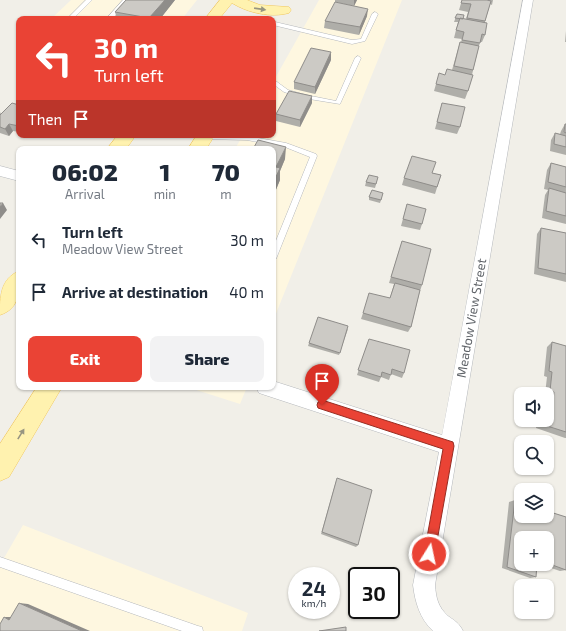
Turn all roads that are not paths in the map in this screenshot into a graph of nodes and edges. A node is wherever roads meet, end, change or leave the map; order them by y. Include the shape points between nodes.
1 (89, 0) edge
2 (126, 0) edge
3 (227, 0) edge
4 (237, 0) edge
5 (528, 0) edge
6 (287, 5) edge
7 (375, 14) dead end
8 (73, 16) edge
9 (111, 16) edge
10 (214, 16) edge
11 (276, 23) edge
12 (276, 26) edge
13 (358, 58) dead end
14 (276, 83) edge
15 (247, 138) edge
16 (247, 138) edge
17 (203, 140) edge
18 (0, 171) edge
19 (16, 175) edge
20 (276, 250) edge
21 (16, 284) edge
22 (0, 306) edge
23 (48, 390) edge
24 (274, 390) edge
25 (449, 446) junction
26 (0, 468) edge
27 (0, 562) edge
28 (198, 631) edge
29 (452, 631) edge

1 - 8 lane
2 - 9 lane
3 - 10 main road
4 -> 6 main road via 261,10
5 - 25 street, Meadow View Street
6 - 11 main road
7 - 12 lane via 363,40 357,42
13 - 14 lane via 338,103 286,91
15 - 20 lane via 286,145 314,156
16 - 17 lane
18 - 19 street
21 - 22 main road
26 -> 23 main road
24 - 25 street
25 - 29 street, Meadow View Street via 424,585 429,611 439,624
27 - 28 lane

